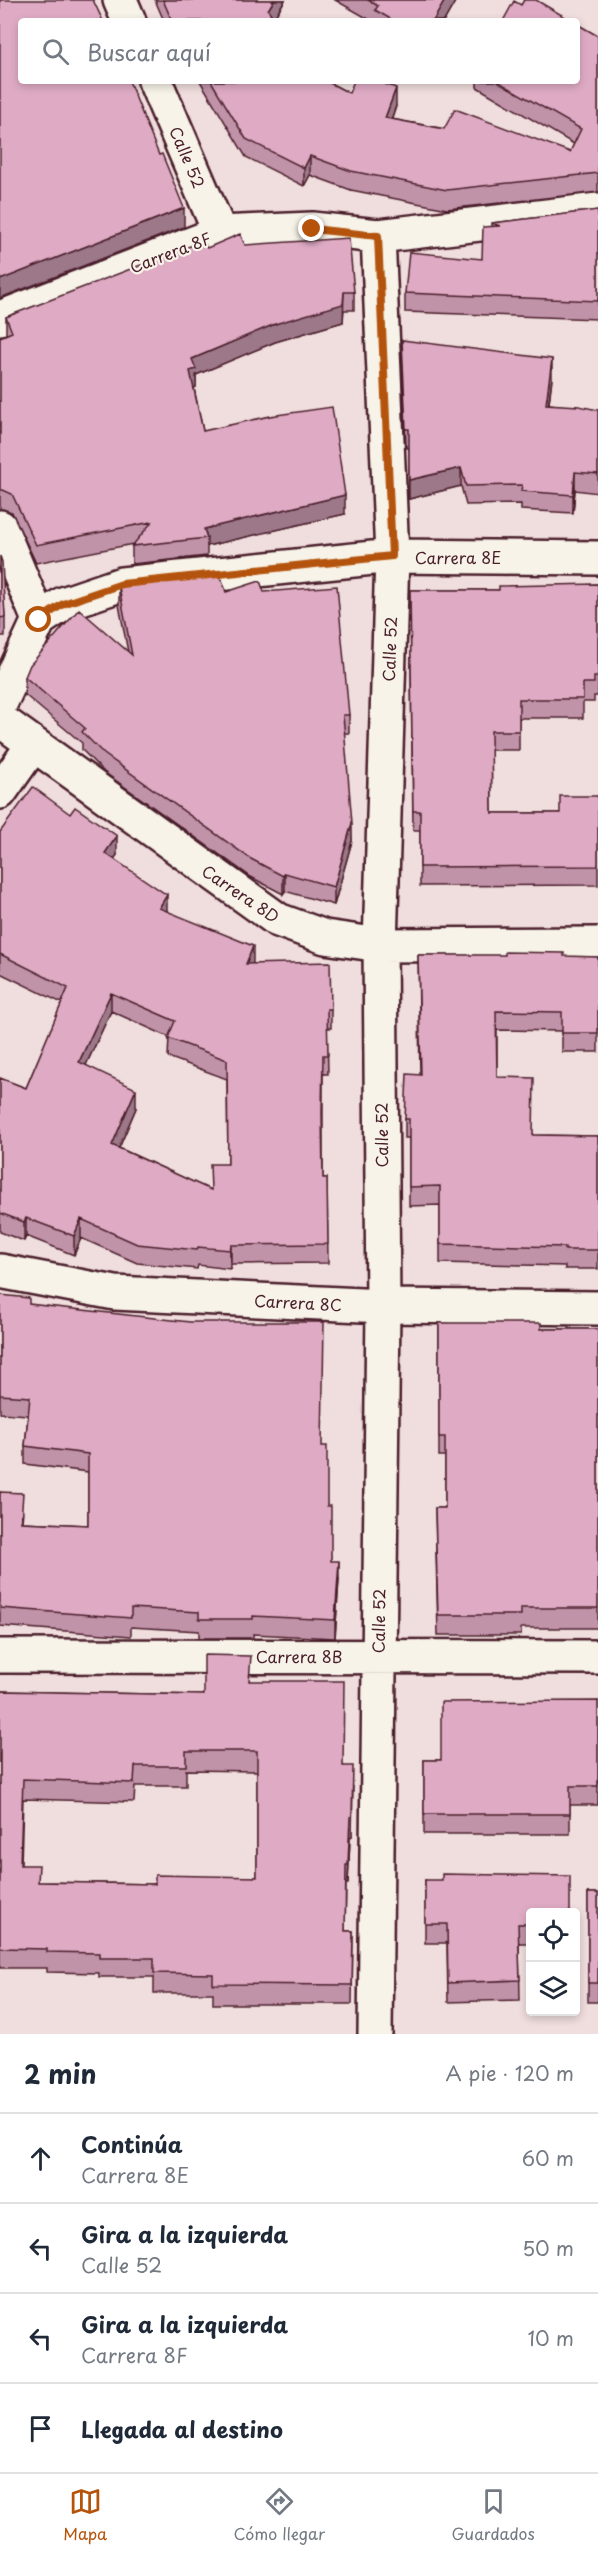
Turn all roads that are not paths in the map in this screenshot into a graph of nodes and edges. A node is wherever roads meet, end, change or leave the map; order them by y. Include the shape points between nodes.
1 (120, 0) edge
2 (128, 18) edge
3 (156, 84) edge
4 (598, 210) edge
5 (220, 233) junction
6 (378, 236) junction
7 (0, 318) edge
8 (0, 527) edge
9 (392, 556) junction
10 (598, 558) edge
11 (39, 620) junction
12 (0, 704) edge
13 (0, 720) edge
14 (33, 745) junction
15 (0, 792) edge
16 (598, 944) edge
17 (380, 945) junction
18 (0, 1271) edge
19 (383, 1306) junction
20 (598, 1308) edge
21 (0, 1656) edge
22 (377, 1656) junction
23 (598, 1656) edge
24 (375, 2034) edge

1 - 2 street
3 - 5 street, Calle 52
4 - 6 street, Carrera 8F
5 - 6 street, Carrera 8F via 312,229
5 - 7 street, Carrera 8F
6 - 9 street, Calle 52
8 - 11 street
9 - 10 street, Carrera 8E
9 - 11 street, Carrera 8E via 122,584 63,604
9 - 17 street, Calle 52
11 - 12 street
13 - 14 street, Carrera 8D
14 - 15 street
14 - 17 street, Carrera 8D via 278,920 325,937
16 - 17 street, Carrera 8D
17 - 19 street, Calle 52
18 - 19 street, Carrera 8C via 115,1293
19 - 20 street, Carrera 8C
19 - 22 street, Calle 52
21 - 22 street, Carrera 8B
22 - 23 street, Carrera 8B
22 - 24 street, Calle 52

